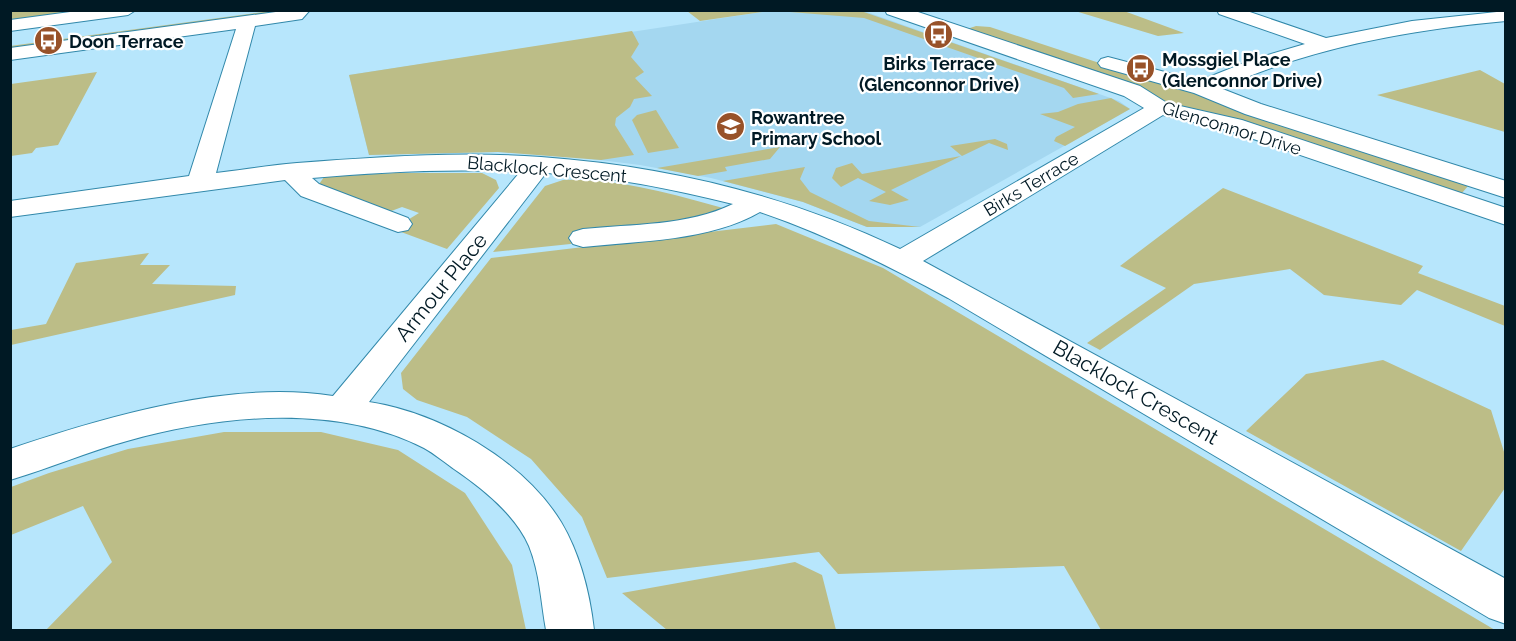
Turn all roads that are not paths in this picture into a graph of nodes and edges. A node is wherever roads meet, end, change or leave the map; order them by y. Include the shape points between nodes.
1 (128, 10) edge
2 (221, 10) edge
3 (302, 10) edge
4 (893, 10) edge
5 (946, 10) edge
6 (1225, 10) edge
7 (1506, 16) edge
8 (1456, 20) junction
9 (247, 22) junction
10 (10, 26) edge
11 (1496, 34) dead end
12 (10, 38) edge
13 (1324, 44) junction
14 (10, 54) edge
15 (1201, 88) junction
16 (1160, 108) junction
17 (540, 164) junction
18 (298, 170) junction
19 (200, 183) junction
20 (1498, 188) edge
21 (757, 202) junction
22 (1470, 206) junction
23 (10, 209) edge
24 (1506, 218) edge
25 (398, 224) dead end
26 (583, 238) dead end
27 (902, 261) junction
28 (343, 409) junction
29 (10, 465) edge
30 (1506, 603) edge
31 (570, 630) edge

1 - 10 street
2 - 12 street
3 - 9 street via 296,15
4 - 16 street, Glenconnor Drive via 1132,91
5 - 15 street, Glenconnor Drive via 1150,76
6 - 13 street
7 - 8 street
8 - 11 street
8 - 13 street
9 - 14 street
9 - 19 street
13 - 15 street via 1258,64
15 - 20 street, Glenconnor Drive via 1253,109
16 - 22 street, Glenconnor Drive via 1234,125
16 - 27 street, Birks Terrace
17 - 18 street, Blacklock Crescent via 377,164
17 - 21 street, Blacklock Crescent via 670,182
17 - 28 street, Armour Place
18 - 19 street, Blacklock Crescent
18 - 25 street via 296,178 309,190
19 - 23 street, Blacklock Crescent
20 - 22 street, Glenconnor Drive
21 - 26 street via 719,221
21 - 27 street, Blacklock Crescent
22 - 24 street, Glenconnor Drive
27 - 30 street, Blacklock Crescent
28 - 29 street via 278,404 192,413 132,426
28 - 31 street via 406,425 468,453 511,489 549,541

